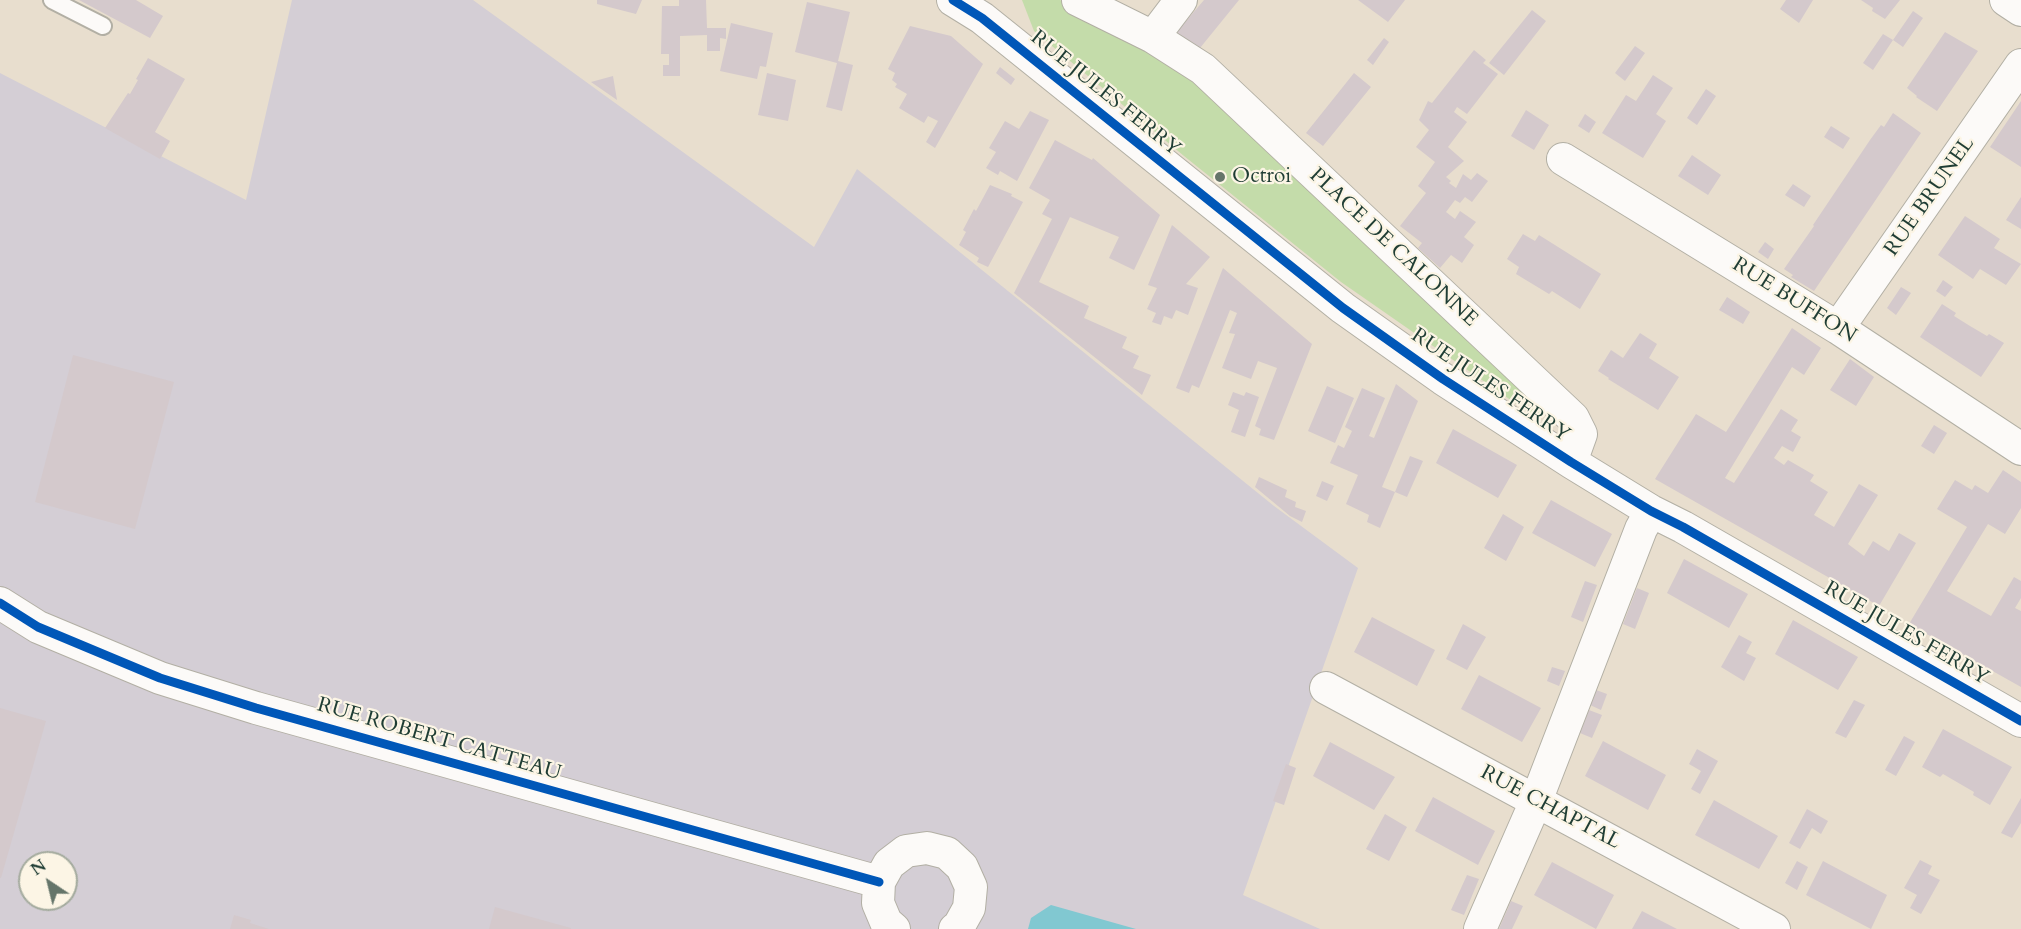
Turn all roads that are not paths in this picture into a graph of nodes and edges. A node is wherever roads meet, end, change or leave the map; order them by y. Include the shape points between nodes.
1 (52, 0) edge
2 (953, 0) edge
3 (1078, 0) edge
4 (1180, 0) edge
5 (2006, 0) edge
6 (986, 9) edge
7 (2021, 10) edge
8 (103, 26) dead end
9 (1153, 37) junction
10 (2021, 65) edge
11 (1563, 159) dead end
12 (1838, 328) junction
13 (2021, 448) edge
14 (1571, 462) junction
15 (1651, 511) junction
16 (0, 603) edge
17 (1326, 688) dead end
18 (2021, 721) edge
19 (1536, 801) junction
20 (879, 882) junction
21 (894, 929) edge
22 (955, 929) edge
23 (1480, 929) edge
24 (1774, 929) edge

1 - 8 lane
2 - 6 street, RUE JULES FERRY
3 - 9 street, PLACE DE CALONNE
4 - 9 street
5 - 7 street
6 - 14 street, RUE JULES FERRY via 1343,308
9 - 14 street, PLACE DE CALONNE via 1203,69 1574,418 1581,434
10 - 12 street, RUE BRUNEL
11 - 12 street, RUE BUFFON
12 - 13 street, RUE BUFFON
14 - 15 street, RUE JULES FERRY
15 - 18 street, RUE JULES FERRY
15 - 19 street
16 - 20 street, RUE ROBERT CATTEAU via 38,627 160,678
17 - 19 street, RUE CHAPTAL
19 - 23 street
19 - 24 street, RUE CHAPTAL
20 - 21 street via 878,903 886,922
20 - 22 street via 889,864 906,851 927,848 947,853 962,867 970,887 969,908

